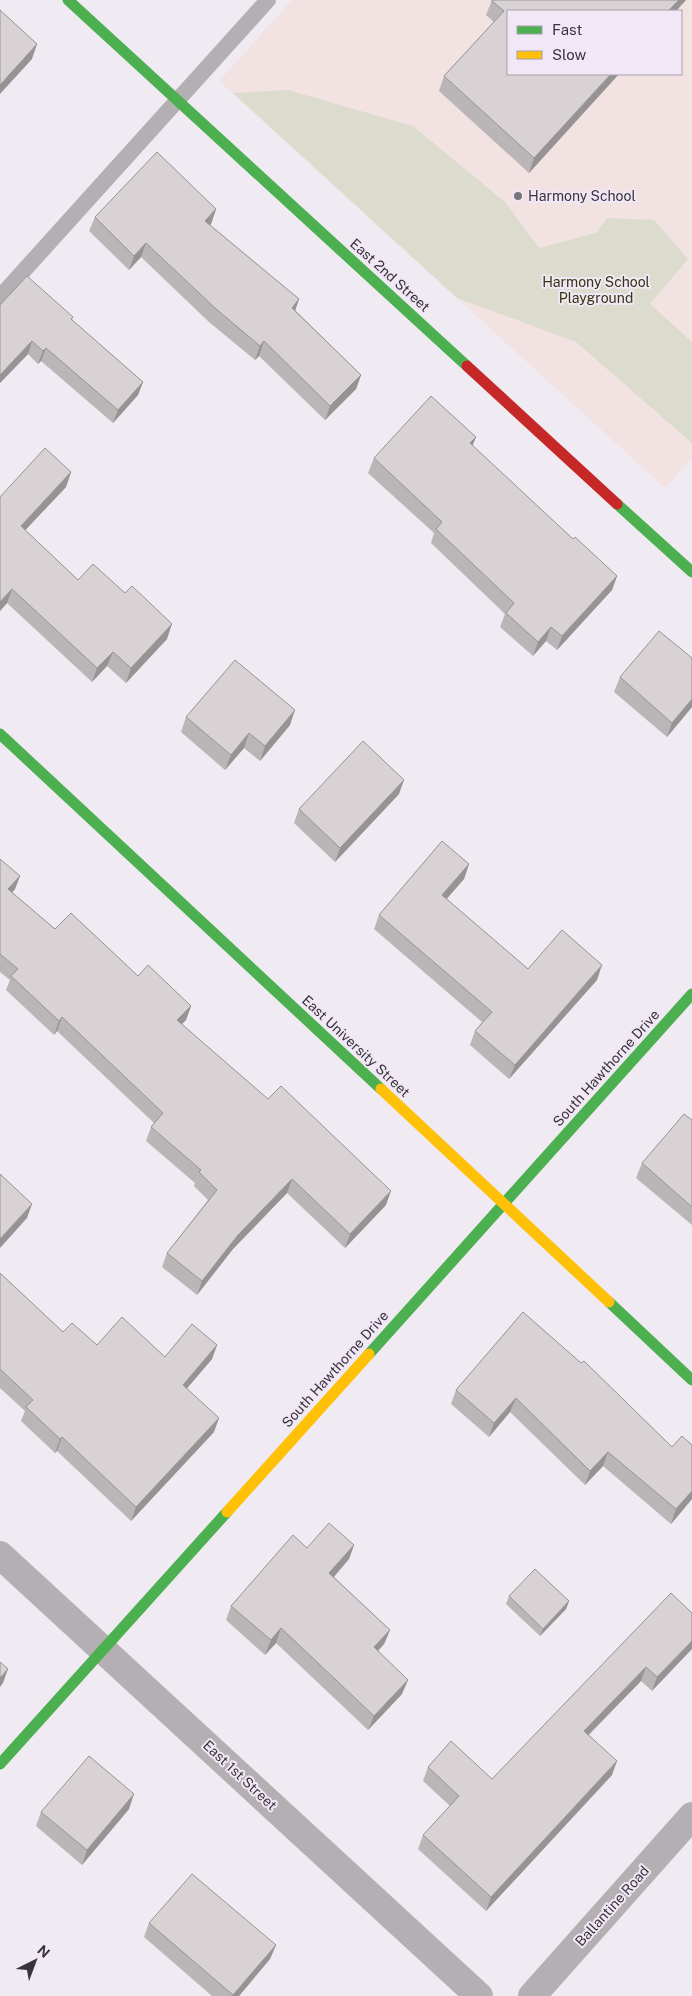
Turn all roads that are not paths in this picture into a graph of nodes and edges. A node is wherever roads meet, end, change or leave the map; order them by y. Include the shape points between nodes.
1 (68, 0) edge
2 (268, 0) edge
3 (177, 100) junction
4 (0, 297) edge
5 (692, 572) edge
6 (0, 734) edge
7 (692, 994) edge
8 (503, 1204) junction
9 (692, 1380) edge
10 (0, 1555) edge
11 (104, 1650) junction
12 (0, 1764) edge
13 (692, 1816) edge
14 (478, 1996) edge
15 (532, 1996) edge

1 - 3 street, East 2nd Street
2 - 3 lane
3 - 4 lane
3 - 5 street, East 2nd Street
6 - 8 street, East University Street
7 - 8 street, South Hawthorne Drive
8 - 9 street, East University Street
8 - 11 street, South Hawthorne Drive
10 - 11 street, East 1st Street
11 - 12 street, South Hawthorne Drive
11 - 14 street, East 1st Street
13 - 15 street, Ballantine Road

